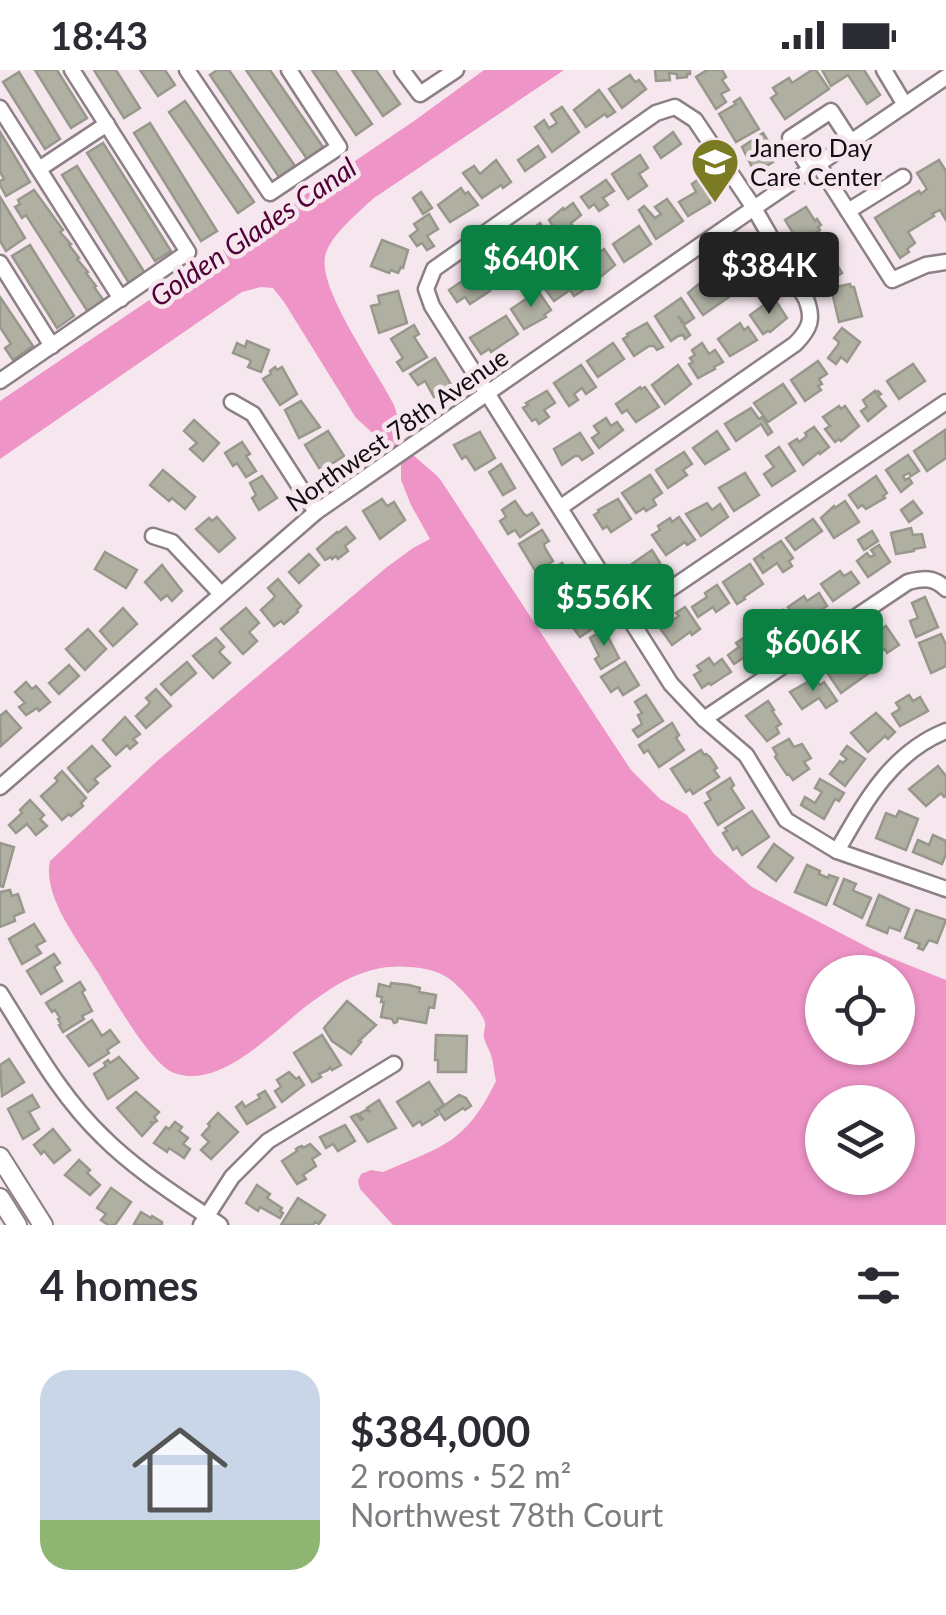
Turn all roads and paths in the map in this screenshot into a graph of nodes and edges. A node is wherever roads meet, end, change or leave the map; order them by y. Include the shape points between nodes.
1 (72, 70) edge
2 (187, 70) edge
3 (289, 70) edge
4 (402, 70) edge
5 (456, 70) edge
6 (884, 70) edge
7 (942, 80) edge
8 (904, 106) junction
9 (0, 108) edge
10 (108, 124) junction
11 (851, 142) junction
12 (814, 167) junction
13 (39, 168) junction
14 (903, 176) dead end
15 (754, 208) junction
16 (848, 211) junction
17 (946, 262) edge
18 (0, 263) edge
19 (121, 298) junction
20 (52, 346) junction
21 (0, 381) edge
22 (488, 393) junction
23 (232, 402) dead end
24 (946, 402) edge
25 (560, 507) junction
26 (316, 512) junction
27 (153, 536) dead end
28 (946, 589) edge
29 (220, 593) junction
30 (629, 617) junction
31 (704, 719) junction
32 (946, 731) edge
33 (0, 787) edge
34 (837, 851) junction
35 (946, 889) edge
36 (0, 993) edge
37 (394, 1064) dead end
38 (0, 1157) edge
39 (0, 1198) edge
40 (204, 1220) edge
41 (17, 1225) edge
42 (42, 1225) edge
43 (220, 1225) edge

1 - 10 street
2 - 3 street via 270,193 339,146
4 - 5 street via 420,94
6 - 8 street
7 - 8 street, Northwest 78th Avenue
8 - 11 street, Northwest 78th Avenue
9 - 13 street
10 - 13 street
10 - 19 street via 188,252
11 - 12 street, Northwest 78th Avenue
11 - 12 street via 831,110 790,138
12 - 15 street, Northwest 78th Avenue
12 - 16 street
13 - 19 street
14 - 16 street
15 - 22 street, Northwest 78th Avenue
15 - 22 street via 695,120 675,107 656,113 434,269 426,289 432,306
15 - 25 street via 806,299 808,331
16 - 17 street via 892,280
18 - 20 street
19 - 20 street
20 - 21 street
22 - 25 street
22 - 26 street, Northwest 78th Avenue
23 - 26 street via 254,414
24 - 30 street
25 - 30 street
26 - 29 street, Northwest 78th Avenue
27 - 29 street via 172,542
28 - 31 street via 926,578 908,582
29 - 33 street, Northwest 78th Avenue
30 - 31 street via 671,684
31 - 34 street via 746,755 786,820
32 - 34 street via 909,750 868,798
34 - 35 street
36 - 40 street via 100,1136
37 - 40 street via 268,1141 232,1177
38 - 42 main road
39 - 41 main road
40 - 43 street

